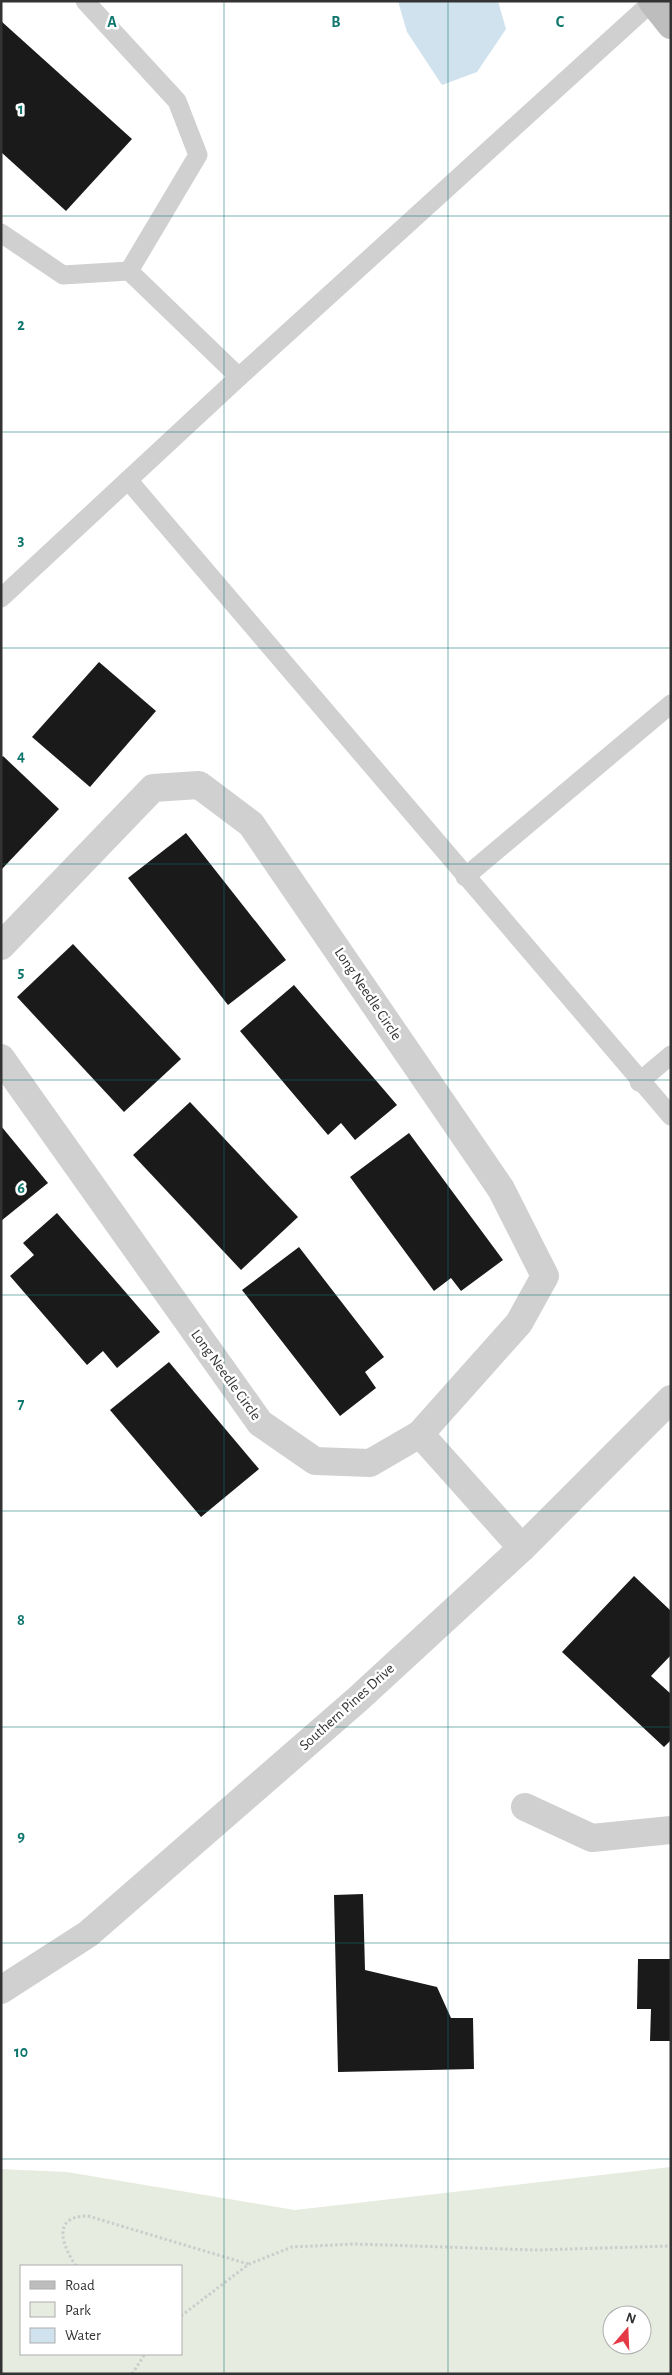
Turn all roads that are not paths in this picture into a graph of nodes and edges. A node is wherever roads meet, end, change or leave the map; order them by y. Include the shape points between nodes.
1 (85, 1) edge
2 (652, 2) edge
3 (671, 25) edge
4 (1, 233) edge
5 (129, 271) junction
6 (239, 377) junction
7 (128, 480) junction
8 (1, 598) edge
9 (671, 704) edge
10 (465, 877) junction
11 (1, 946) edge
12 (671, 1055) edge
13 (1, 1058) edge
14 (639, 1082) junction
15 (671, 1116) edge
16 (671, 1399) edge
17 (420, 1434) junction
18 (522, 1548) junction
19 (525, 1807) dead end
20 (671, 1830) edge
21 (1, 1990) edge

1 - 5 lane via 177,101 198,155
2 - 3 street
2 - 6 lane
4 - 5 lane via 63,274
5 - 6 lane
6 - 7 lane
7 - 8 lane
7 - 10 lane
9 - 10 lane
10 - 14 lane
11 - 17 street, Long Needle Circle via 153,788 199,786 251,824 501,1189 545,1276 519,1323
12 - 14 lane
13 - 17 street, Long Needle Circle via 260,1423 315,1460 370,1463
14 - 15 lane
16 - 18 street, Southern Pines Drive
17 - 18 street
18 - 21 street, Southern Pines Drive via 358,1699 88,1934
19 - 20 street via 592,1838

